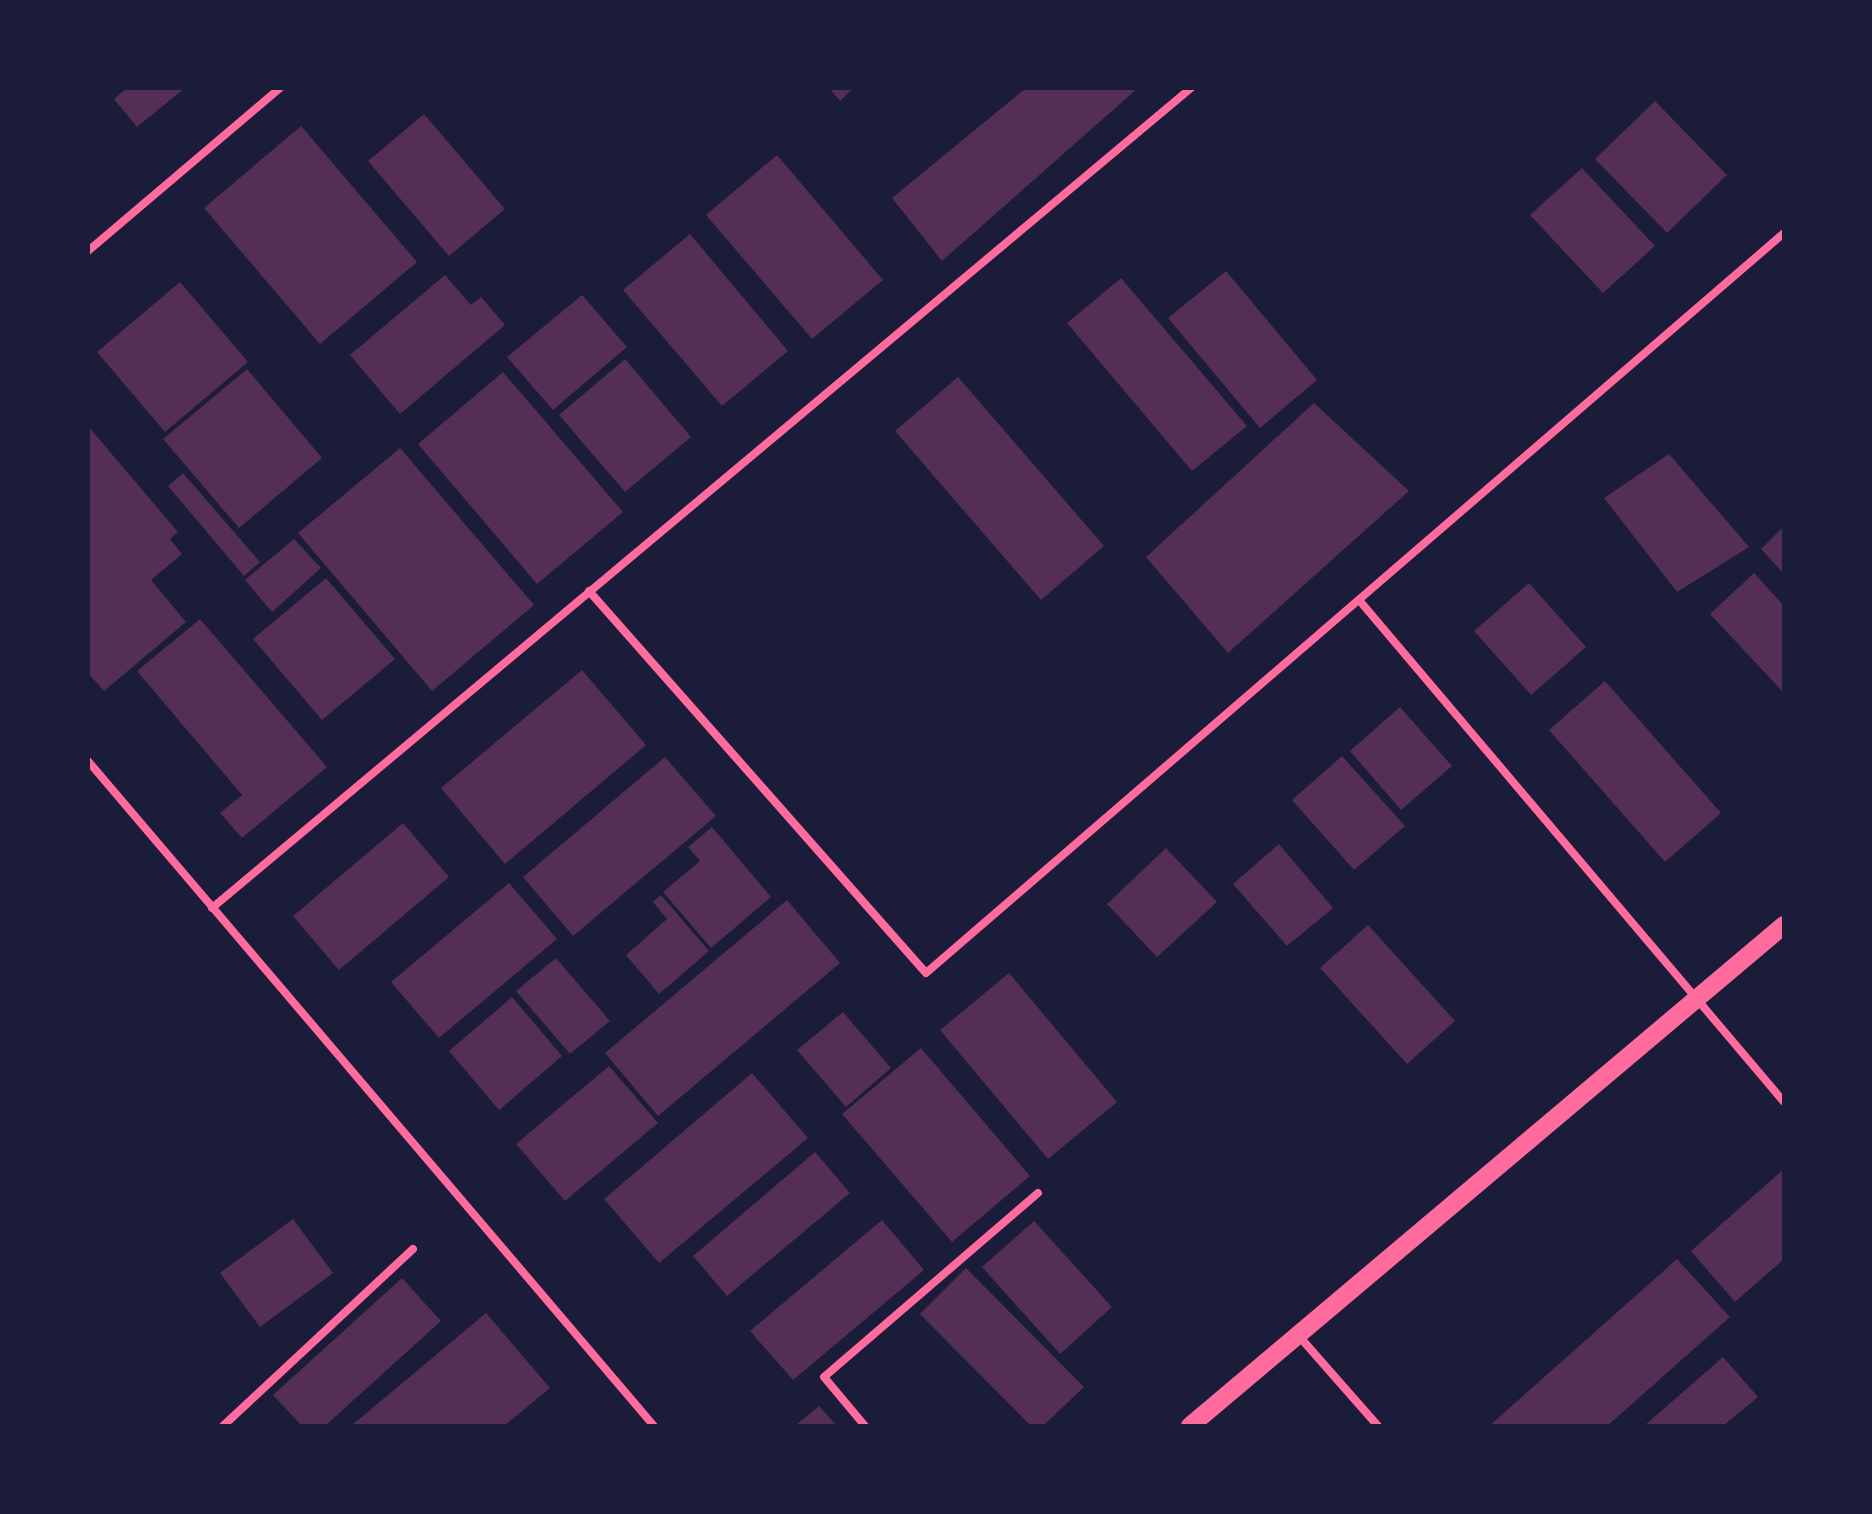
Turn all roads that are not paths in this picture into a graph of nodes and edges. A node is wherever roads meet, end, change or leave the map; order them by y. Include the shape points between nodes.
1 (280, 88) edge
2 (1191, 88) edge
3 (1784, 233) edge
4 (88, 252) edge
5 (589, 591) junction
6 (1359, 600) junction
7 (88, 762) edge
8 (212, 908) junction
9 (1784, 925) edge
10 (1697, 998) junction
11 (1784, 1102) edge
12 (1038, 1193) dead end
13 (413, 1249) dead end
14 (1298, 1335) junction
15 (223, 1426) edge
16 (654, 1426) edge
17 (865, 1426) edge
18 (1190, 1426) edge
19 (1378, 1426) edge

1 - 4 lane
2 - 5 lane
3 - 6 lane
5 - 6 lane via 926,973
5 - 8 lane
6 - 10 lane
7 - 8 lane
8 - 16 lane
9 - 10 street
10 - 11 lane
10 - 14 street
12 - 17 lane via 824,1377
13 - 15 lane
14 - 18 street
14 - 19 lane

